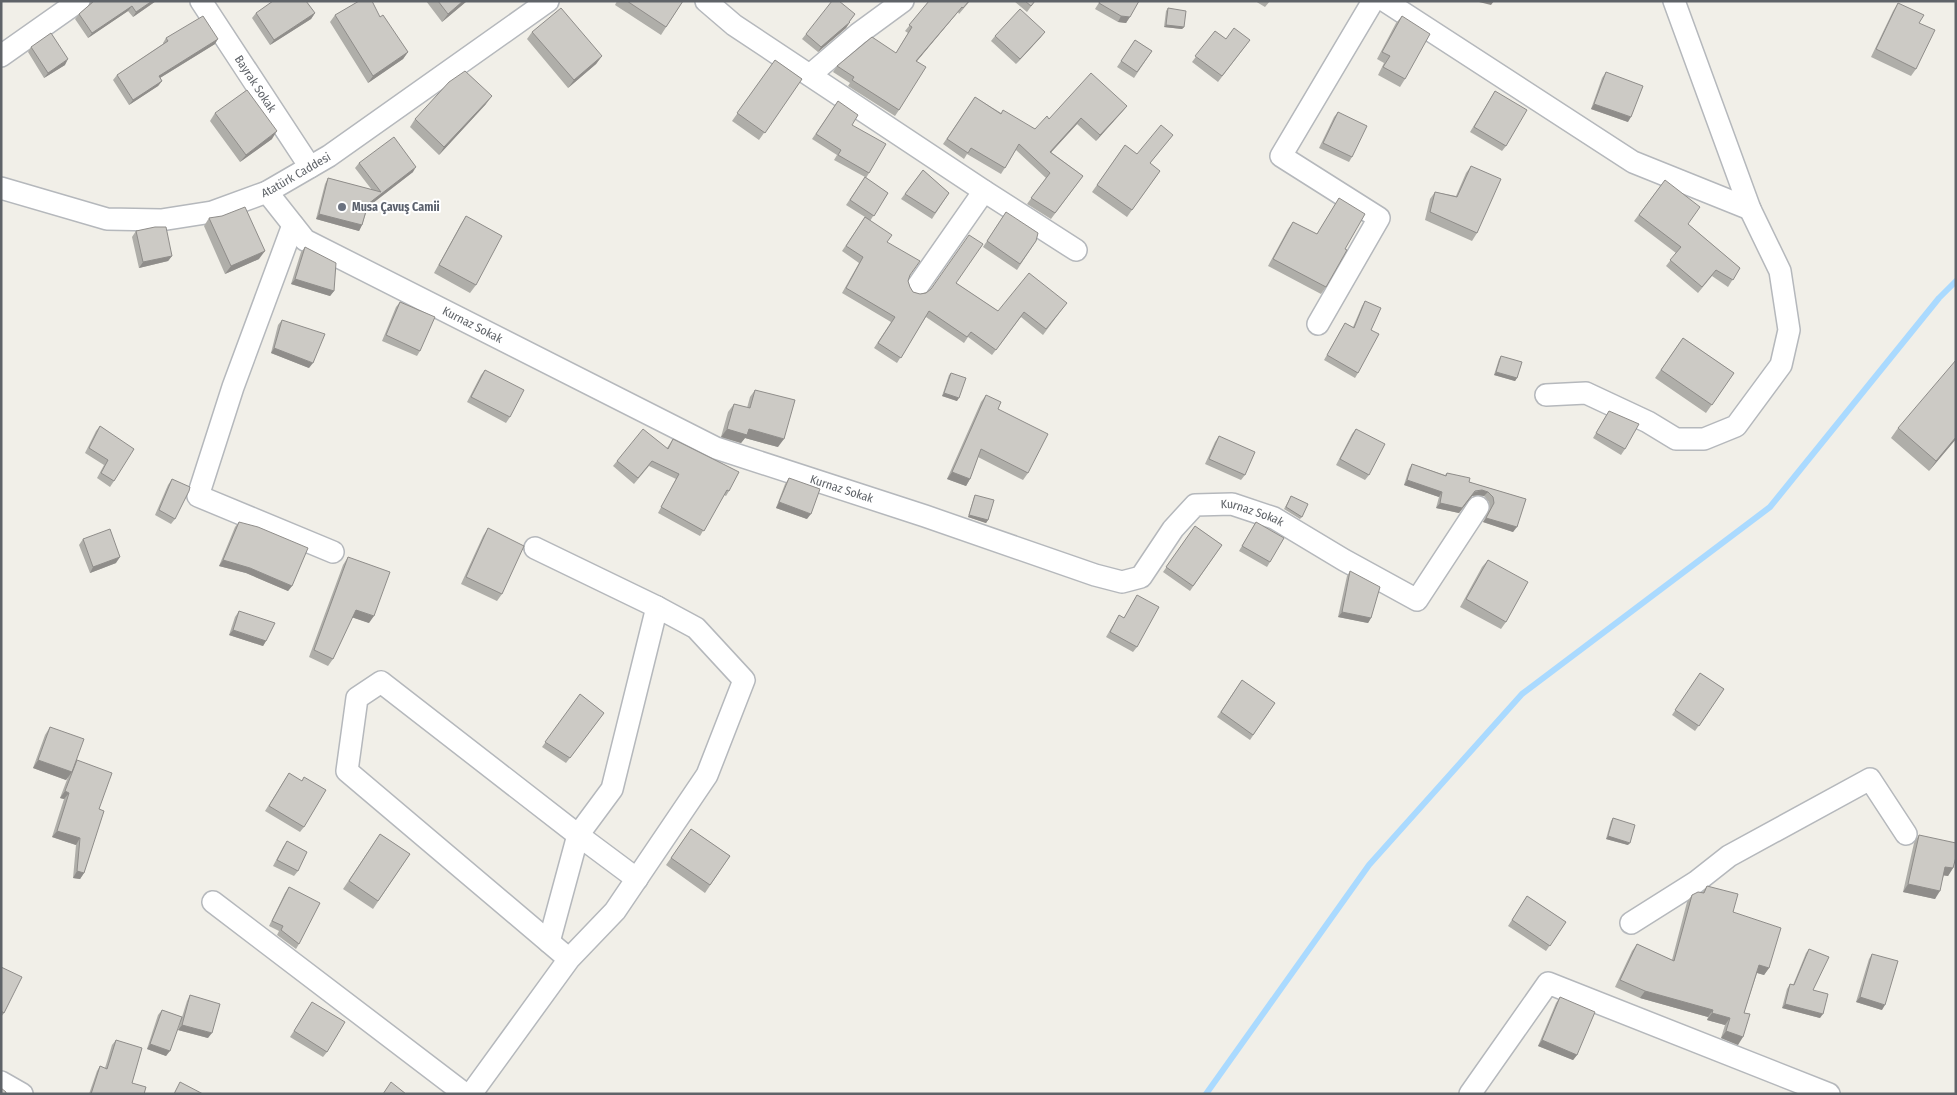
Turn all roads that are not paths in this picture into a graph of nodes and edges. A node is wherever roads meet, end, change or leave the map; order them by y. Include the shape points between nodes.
1 (79, 1) edge
2 (201, 1) edge
3 (548, 1) edge
4 (706, 1) edge
5 (903, 1) edge
6 (1373, 1) edge
7 (1385, 1) edge
8 (1674, 1) edge
9 (1, 56) edge
10 (810, 76) junction
11 (310, 167) junction
12 (1, 188) edge
13 (984, 191) junction
14 (267, 192) junction
15 (1750, 209) junction
16 (293, 225) junction
17 (1076, 250) dead end
18 (917, 287) dead end
19 (1318, 324) dead end
20 (1546, 395) dead end
21 (1478, 507) dead end
22 (535, 548) dead end
23 (333, 552) dead end
24 (657, 607) junction
25 (1906, 834) dead end
26 (578, 835) junction
27 (637, 879) junction
28 (213, 902) dead end
29 (1631, 923) dead end
30 (549, 942) junction
31 (570, 959) junction
32 (1, 1082) edge
33 (22, 1094) edge
34 (465, 1094) edge
35 (471, 1094) edge
36 (1470, 1094) edge
37 (1829, 1094) edge

1 - 9 street
2 - 11 street, Bayrak Sokak
3 - 11 street, Atatürk Caddesi
4 - 10 street via 734,25
5 - 10 street via 858,34
6 - 19 street via 1280,156 1379,218
7 - 15 street via 1633,162
8 - 15 street
10 - 13 street
11 - 14 street, Atatürk Caddesi
12 - 14 street, Atatürk Caddesi via 107,219 152,220 212,212
13 - 17 street
13 - 18 street
14 - 16 street, Kurnaz Sokak
15 - 20 street via 1780,271 1789,330 1780,365 1736,426 1704,439 1676,439 1586,393
16 - 21 street, Kurnaz Sokak via 305,240 716,448 1122,582 1141,577 1173,529 1196,505 1232,504 1274,518 1417,600
16 - 23 street via 233,387 198,496
22 - 24 street
24 - 26 street via 612,789
24 - 27 street via 696,628 744,680 707,775
25 - 29 street via 1870,778 1729,856 1696,882
26 - 27 street
26 - 30 street
26 - 30 street via 381,682 357,698 347,771
27 - 31 street via 615,911
28 - 34 street
30 - 31 street
31 - 35 street
32 - 33 street
36 - 37 street via 1548,982

